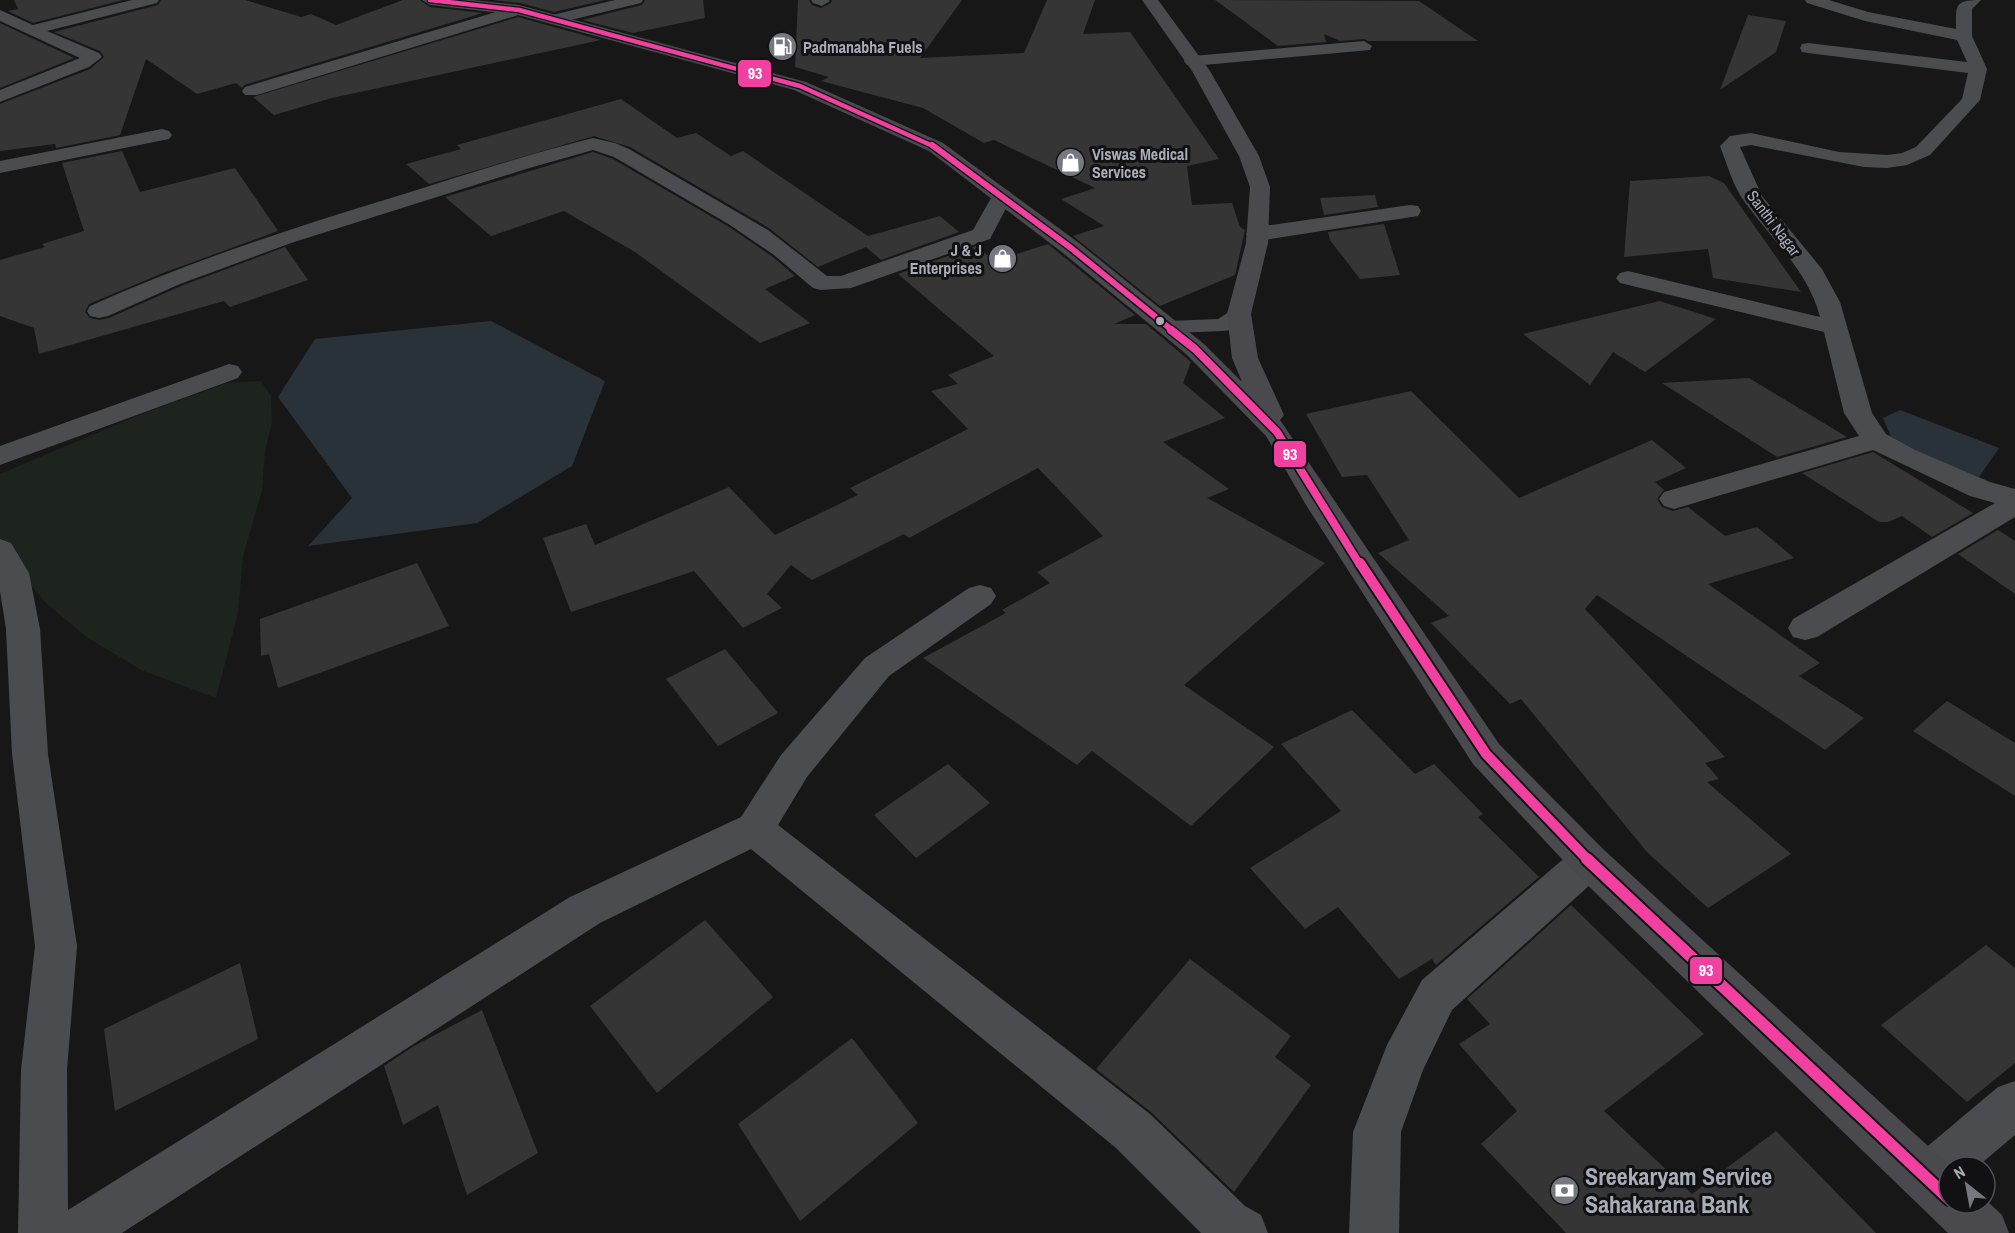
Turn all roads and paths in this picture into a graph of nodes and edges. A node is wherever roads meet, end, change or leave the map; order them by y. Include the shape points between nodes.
1 (151, 0) edge
2 (430, 0) edge
3 (636, 0) edge
4 (1150, 0) edge
5 (1813, 0) edge
6 (1973, 0) edge
7 (519, 10) junction
8 (0, 15) edge
9 (554, 19) junction
10 (32, 30) junction
11 (1964, 36) junction
12 (1364, 46) dead end
13 (1808, 48) dead end
14 (1193, 61) junction
15 (1978, 69) junction
16 (251, 91) dead end
17 (2, 94) edge
18 (162, 135) dead end
19 (0, 166) edge
20 (1002, 195) junction
21 (1410, 212) dead end
22 (1257, 234) junction
23 (1628, 278) dead end
24 (99, 311) dead end
25 (1239, 314) junction
26 (1169, 327) junction
27 (1836, 328) junction
28 (229, 372) dead end
29 (1277, 432) junction
30 (1876, 440) junction
31 (0, 456) edge
32 (1674, 499) dead end
33 (2015, 499) edge
34 (2015, 504) edge
35 (0, 550) edge
36 (980, 596) dead end
37 (1804, 628) dead end
38 (755, 829) junction
39 (1589, 861) junction
40 (2015, 1104) edge
41 (1974, 1155) edge
42 (1937, 1187) edge
43 (1966, 1215) edge
44 (43, 1233) edge
45 (77, 1233) edge
46 (1243, 1233) edge
47 (1374, 1233) edge
48 (1984, 1233) edge

1 - 10 street
2 - 7 main road
3 - 9 street
4 - 14 main road
5 - 11 street via 1865,16
6 - 11 street via 1964,7
7 - 9 main road
7 - 16 street
8 - 10 street
9 - 20 main road via 800,86 936,147
10 - 17 street via 93,57
11 - 15 street
12 - 14 street
13 - 15 street
14 - 22 main road via 1249,156 1260,187
15 - 27 street, Santhi Nagar via 1971,100 1914,157 1867,160 1751,139 1731,143 1752,198 1814,274
18 - 19 street
20 - 24 street via 982,234 843,283 821,283 804,265 713,205 619,150 593,144 223,258
20 - 26 main road
21 - 22 street
22 - 25 main road
23 - 27 street
25 - 26 lane via 1223,325
25 - 29 main road via 1245,358
26 - 29 main road
27 - 30 street, Santhi Nagar via 1858,413
28 - 31 street
29 - 39 main road via 1486,754
30 - 32 street
30 - 33 street, Santhi Nagar via 1980,489
34 - 37 street
35 - 44 street via 13,573 23,629 30,754 56,946 44,1070
36 - 38 street via 877,667 794,766
38 - 45 street via 585,910
38 - 46 street via 1133,1131 1227,1224
39 - 42 main road
39 - 47 street via 1437,995 1403,1061 1377,1132
40 - 41 street
43 - 48 main road

